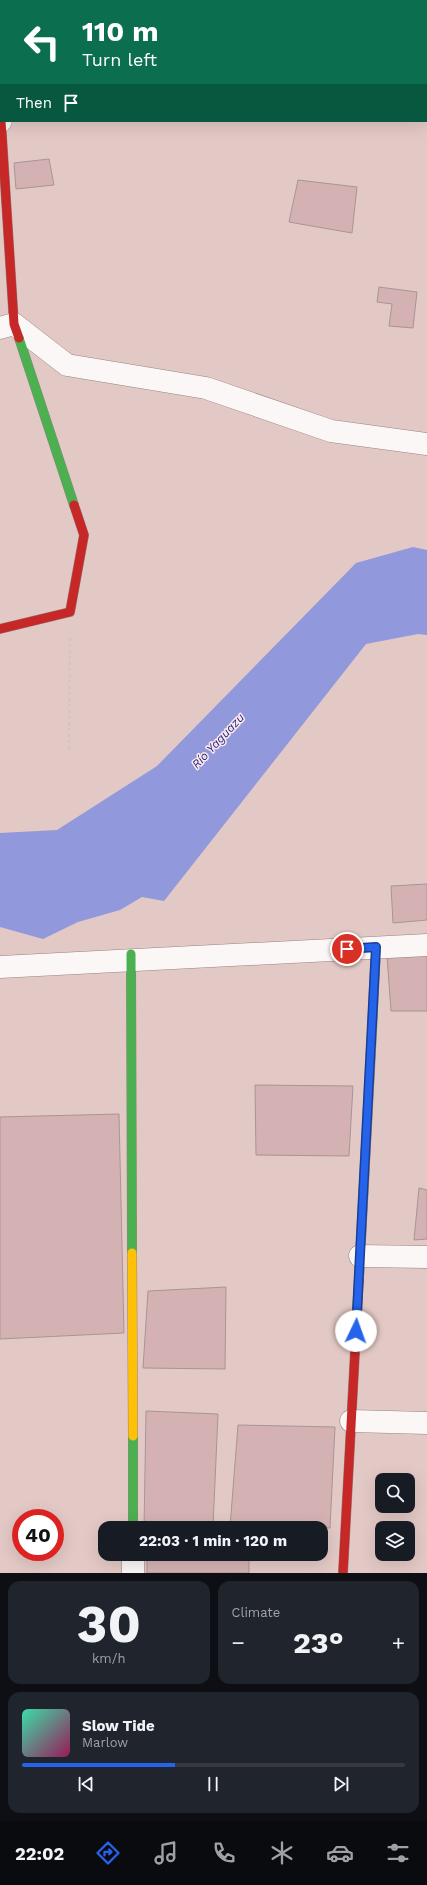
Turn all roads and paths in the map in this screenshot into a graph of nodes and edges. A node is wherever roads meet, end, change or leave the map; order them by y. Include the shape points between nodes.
1 (1, 122) edge
2 (7, 326) edge
3 (427, 444) edge
4 (70, 612) junction
5 (0, 629) edge
6 (69, 749) dead end
7 (427, 945) edge
8 (376, 947) junction
9 (131, 954) dead end
10 (0, 967) edge
11 (360, 1256) junction
12 (427, 1256) edge
13 (351, 1421) junction
14 (427, 1423) edge
15 (132, 1521) edge
16 (133, 1561) edge
17 (133, 1573) edge
18 (343, 1573) edge

1 - 2 street
2 - 3 street via 67,365 206,388 331,430
2 - 4 street via 84,535
4 - 5 street
4 - 6 path
7 - 8 street
8 - 10 street
8 - 11 street
9 - 15 street
11 - 12 street
11 - 13 street
13 - 14 street
13 - 18 street
16 - 17 street

